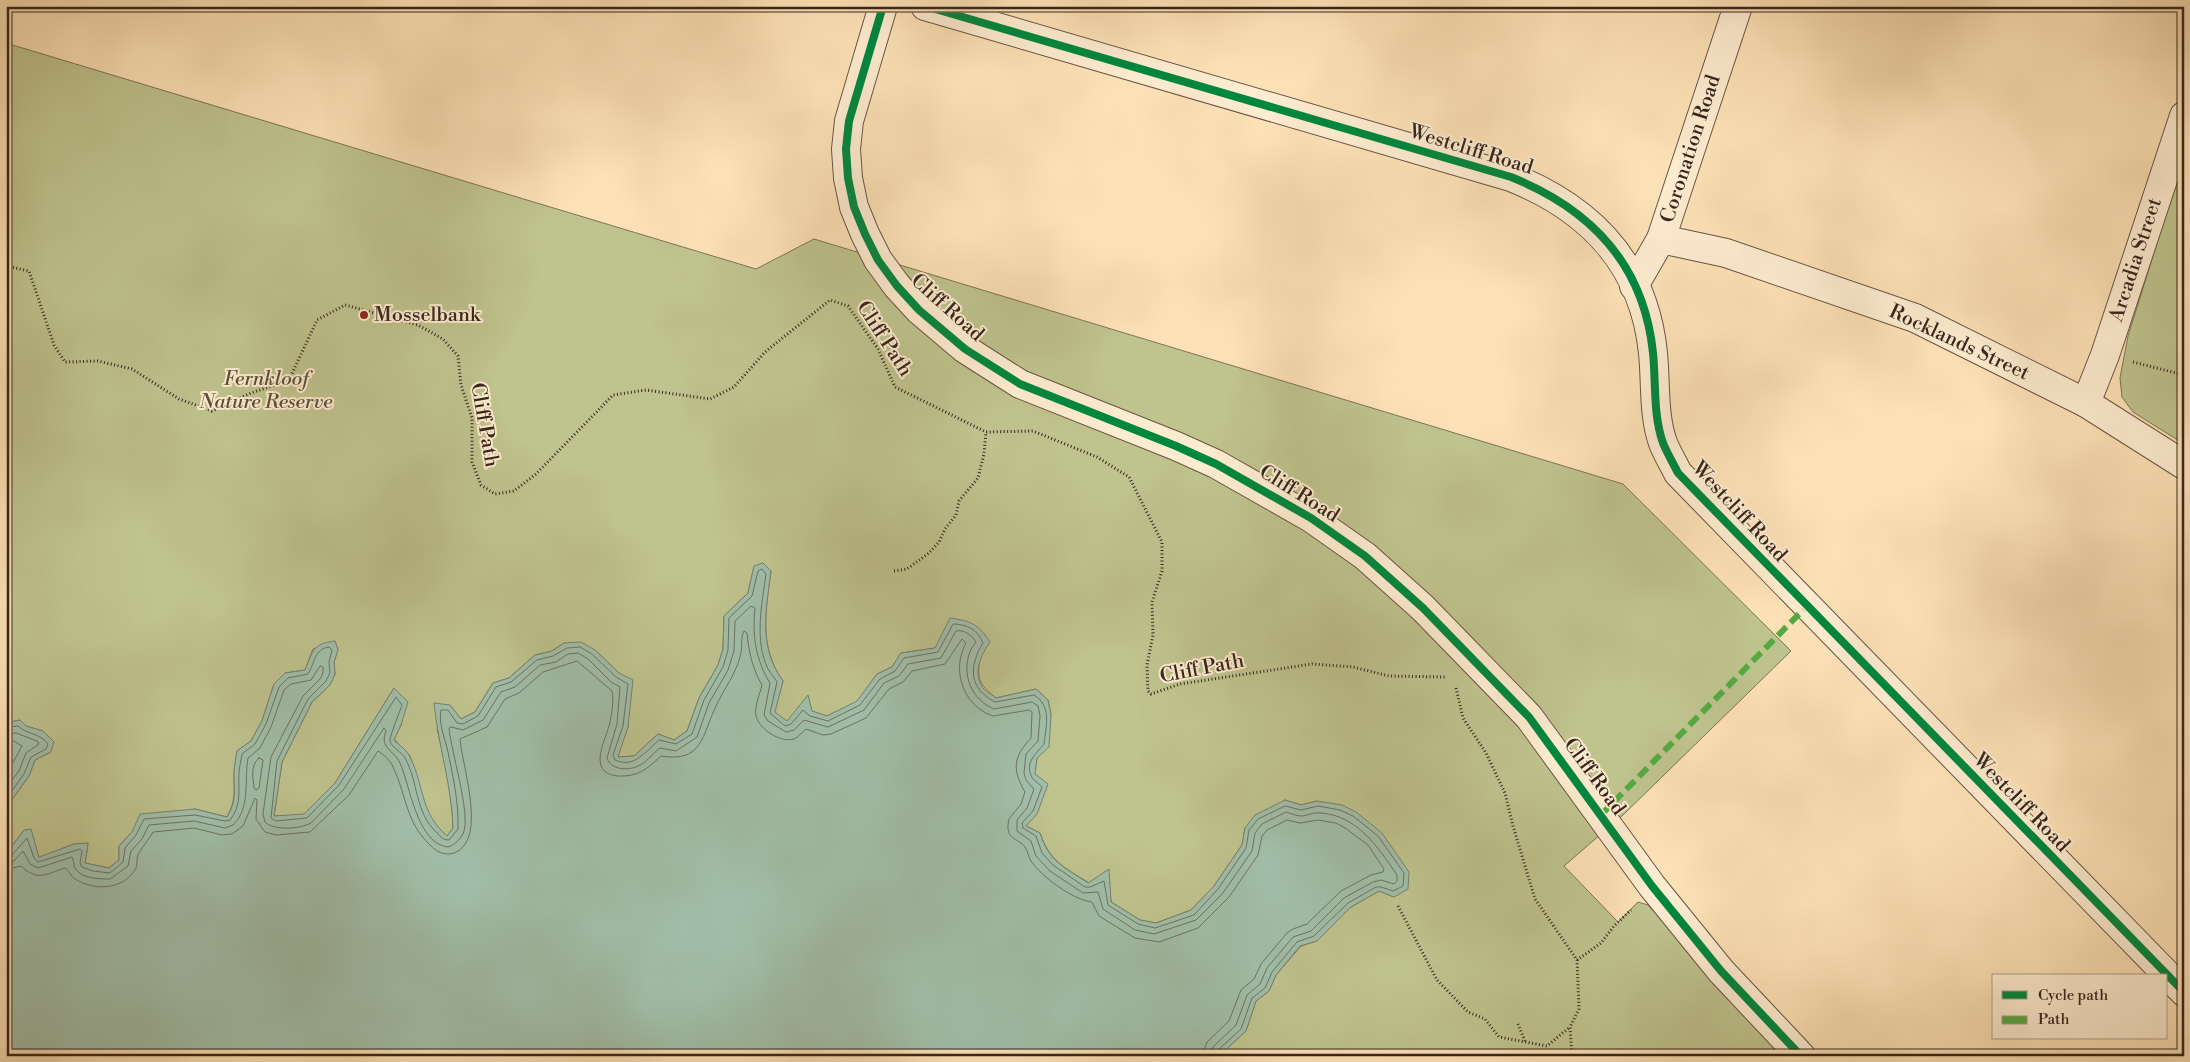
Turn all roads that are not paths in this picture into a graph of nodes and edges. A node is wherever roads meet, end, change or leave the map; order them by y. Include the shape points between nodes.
1 (883, 6) edge
2 (925, 6) edge
3 (1738, 6) edge
4 (2184, 116) edge
5 (1661, 239) junction
6 (1634, 286) junction
7 (2086, 403) junction
8 (2184, 465) edge
9 (2166, 974) edge
10 (2168, 976) edge
11 (2184, 992) edge
12 (1801, 1056) edge

1 - 12 street, Cliff Road via 849,121 846,149 854,207 878,260 897,286 919,310 965,349 1020,384 1216,464 1311,518 1365,556 1424,608 1529,716 1652,886 1721,971
2 - 6 street, Westcliff Road via 1511,177 1554,197 1585,218 1605,238
3 - 5 street, Coronation Road
4 - 7 street, Arcadia Street
5 - 6 street, Coronation Road
5 - 7 street, Rocklands Street via 1726,254 1915,318
6 - 9 street, Westcliff Road via 1650,329 1659,426 1678,473
7 - 8 street, Rocklands Street
10 - 11 street, Westcliff Road

